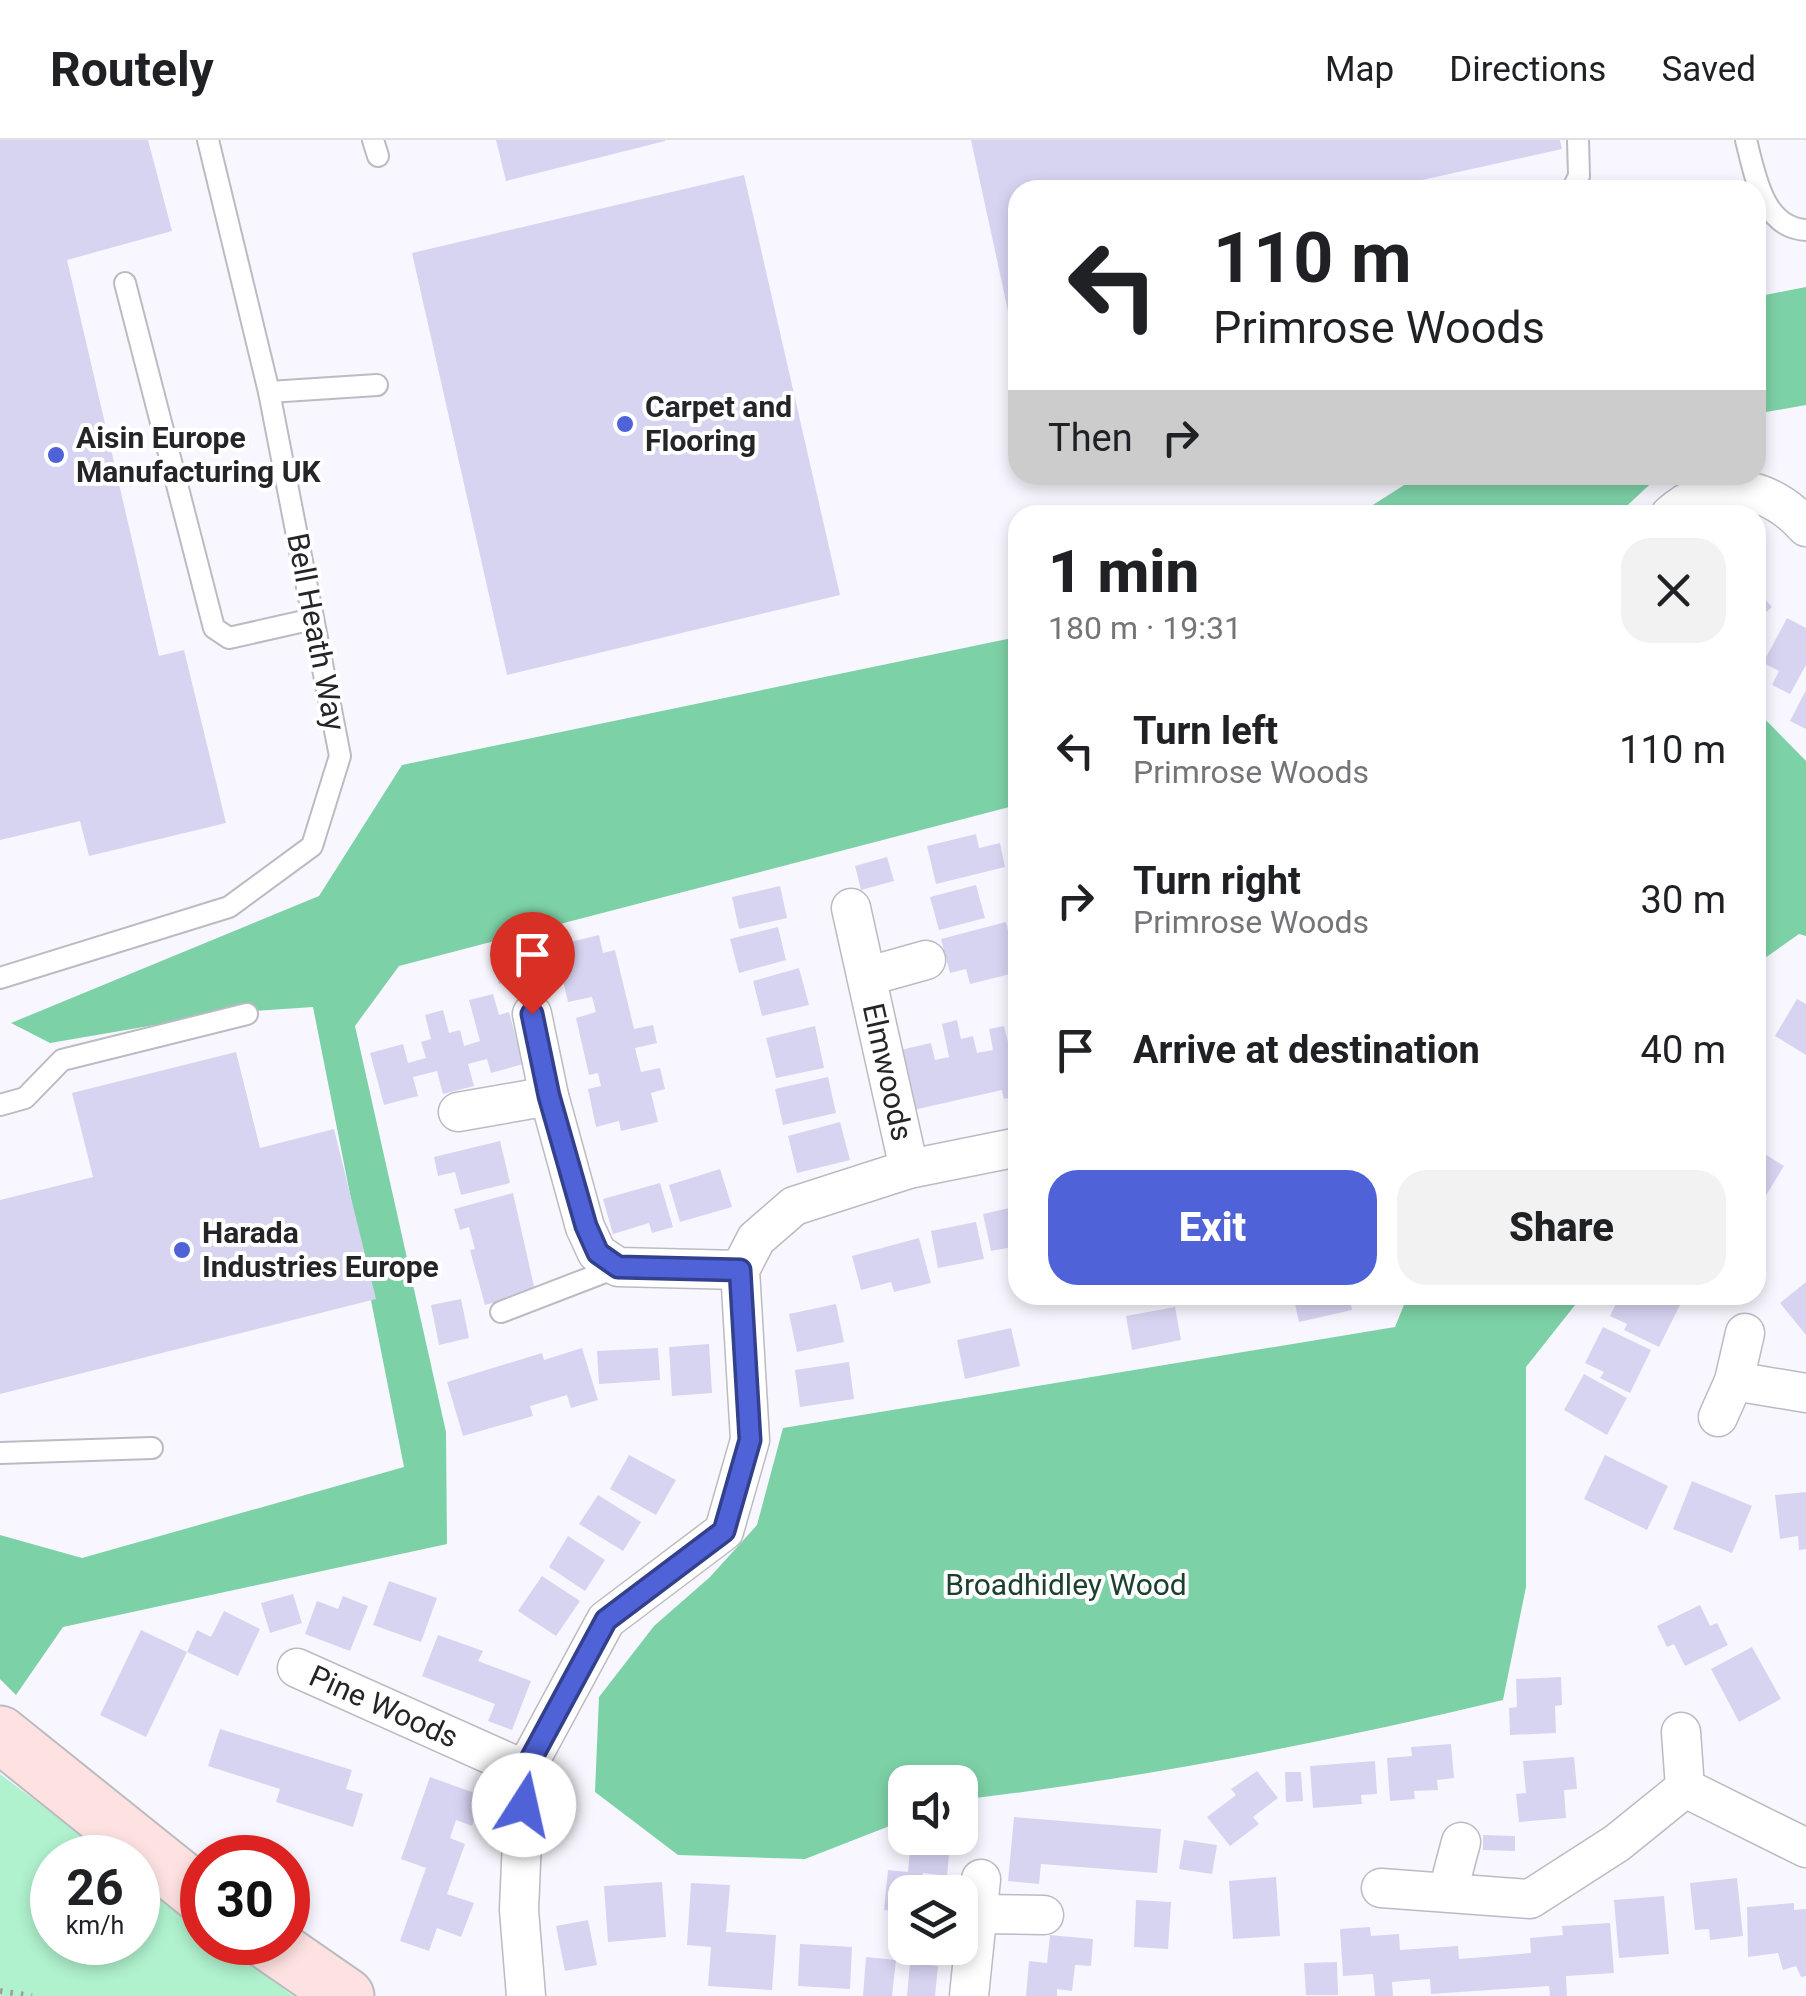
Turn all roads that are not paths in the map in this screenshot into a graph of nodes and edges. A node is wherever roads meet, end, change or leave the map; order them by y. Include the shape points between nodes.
1 (208, 140) edge
2 (1578, 140) edge
3 (1746, 140) edge
4 (1577, 180) edge
5 (1756, 180) edge
6 (1766, 201) edge
7 (1806, 230) edge
8 (125, 282) dead end
9 (377, 385) dead end
10 (269, 392) junction
11 (1682, 505) edge
12 (1806, 527) edge
13 (313, 618) junction
14 (852, 908) dead end
15 (926, 960) dead end
16 (869, 976) junction
17 (0, 978) edge
18 (247, 1014) dead end
19 (532, 1014) dead end
20 (549, 1096) junction
21 (0, 1105) edge
22 (458, 1112) dead end
23 (1008, 1149) edge
24 (910, 1169) junction
25 (618, 1267) junction
26 (740, 1270) junction
27 (501, 1312) dead end
28 (1744, 1333) dead end
29 (1734, 1381) junction
30 (1806, 1393) edge
31 (1718, 1416) dead end
32 (152, 1448) dead end
33 (0, 1453) edge
34 (297, 1668) dead end
35 (1681, 1732) dead end
36 (0, 1734) edge
37 (525, 1770) junction
38 (1685, 1788) junction
39 (1461, 1842) dead end
40 (1806, 1848) edge
41 (180, 1878) edge
42 (1381, 1888) dead end
43 (1448, 1891) junction
44 (1044, 1915) dead end
45 (301, 1965) edge
46 (346, 1996) edge
47 (526, 1996) edge
48 (969, 1996) edge

1 - 10 lane, Bell Heath Way
2 - 4 lane
3 - 5 lane
6 - 7 lane via 1790,229
8 - 13 lane via 214,628 229,638
9 - 10 lane
10 - 13 lane, Bell Heath Way
11 - 12 street via 1724,486 1762,494
13 - 17 lane, Bell Heath Way via 340,756 312,846 229,907
14 - 16 street, Elmwoods
15 - 16 street, Elmwoods
16 - 24 street, Elmwoods
18 - 21 lane via 62,1060 24,1098
19 - 20 street
20 - 22 street
20 - 25 street via 586,1226 598,1253
23 - 24 street
24 - 26 street via 794,1206 756,1239
25 - 26 street
25 - 27 lane
26 - 37 street via 750,1440 724,1531 606,1620
28 - 29 street
29 - 30 street
29 - 31 street
32 - 33 lane
34 - 37 street, Pine Woods
35 - 38 street
36 - 41 street
37 - 47 street via 520,1910
38 - 40 street
38 - 43 street via 1530,1899
39 - 43 street
42 - 43 street
44 - 48 street via 979,1897
45 - 46 street

